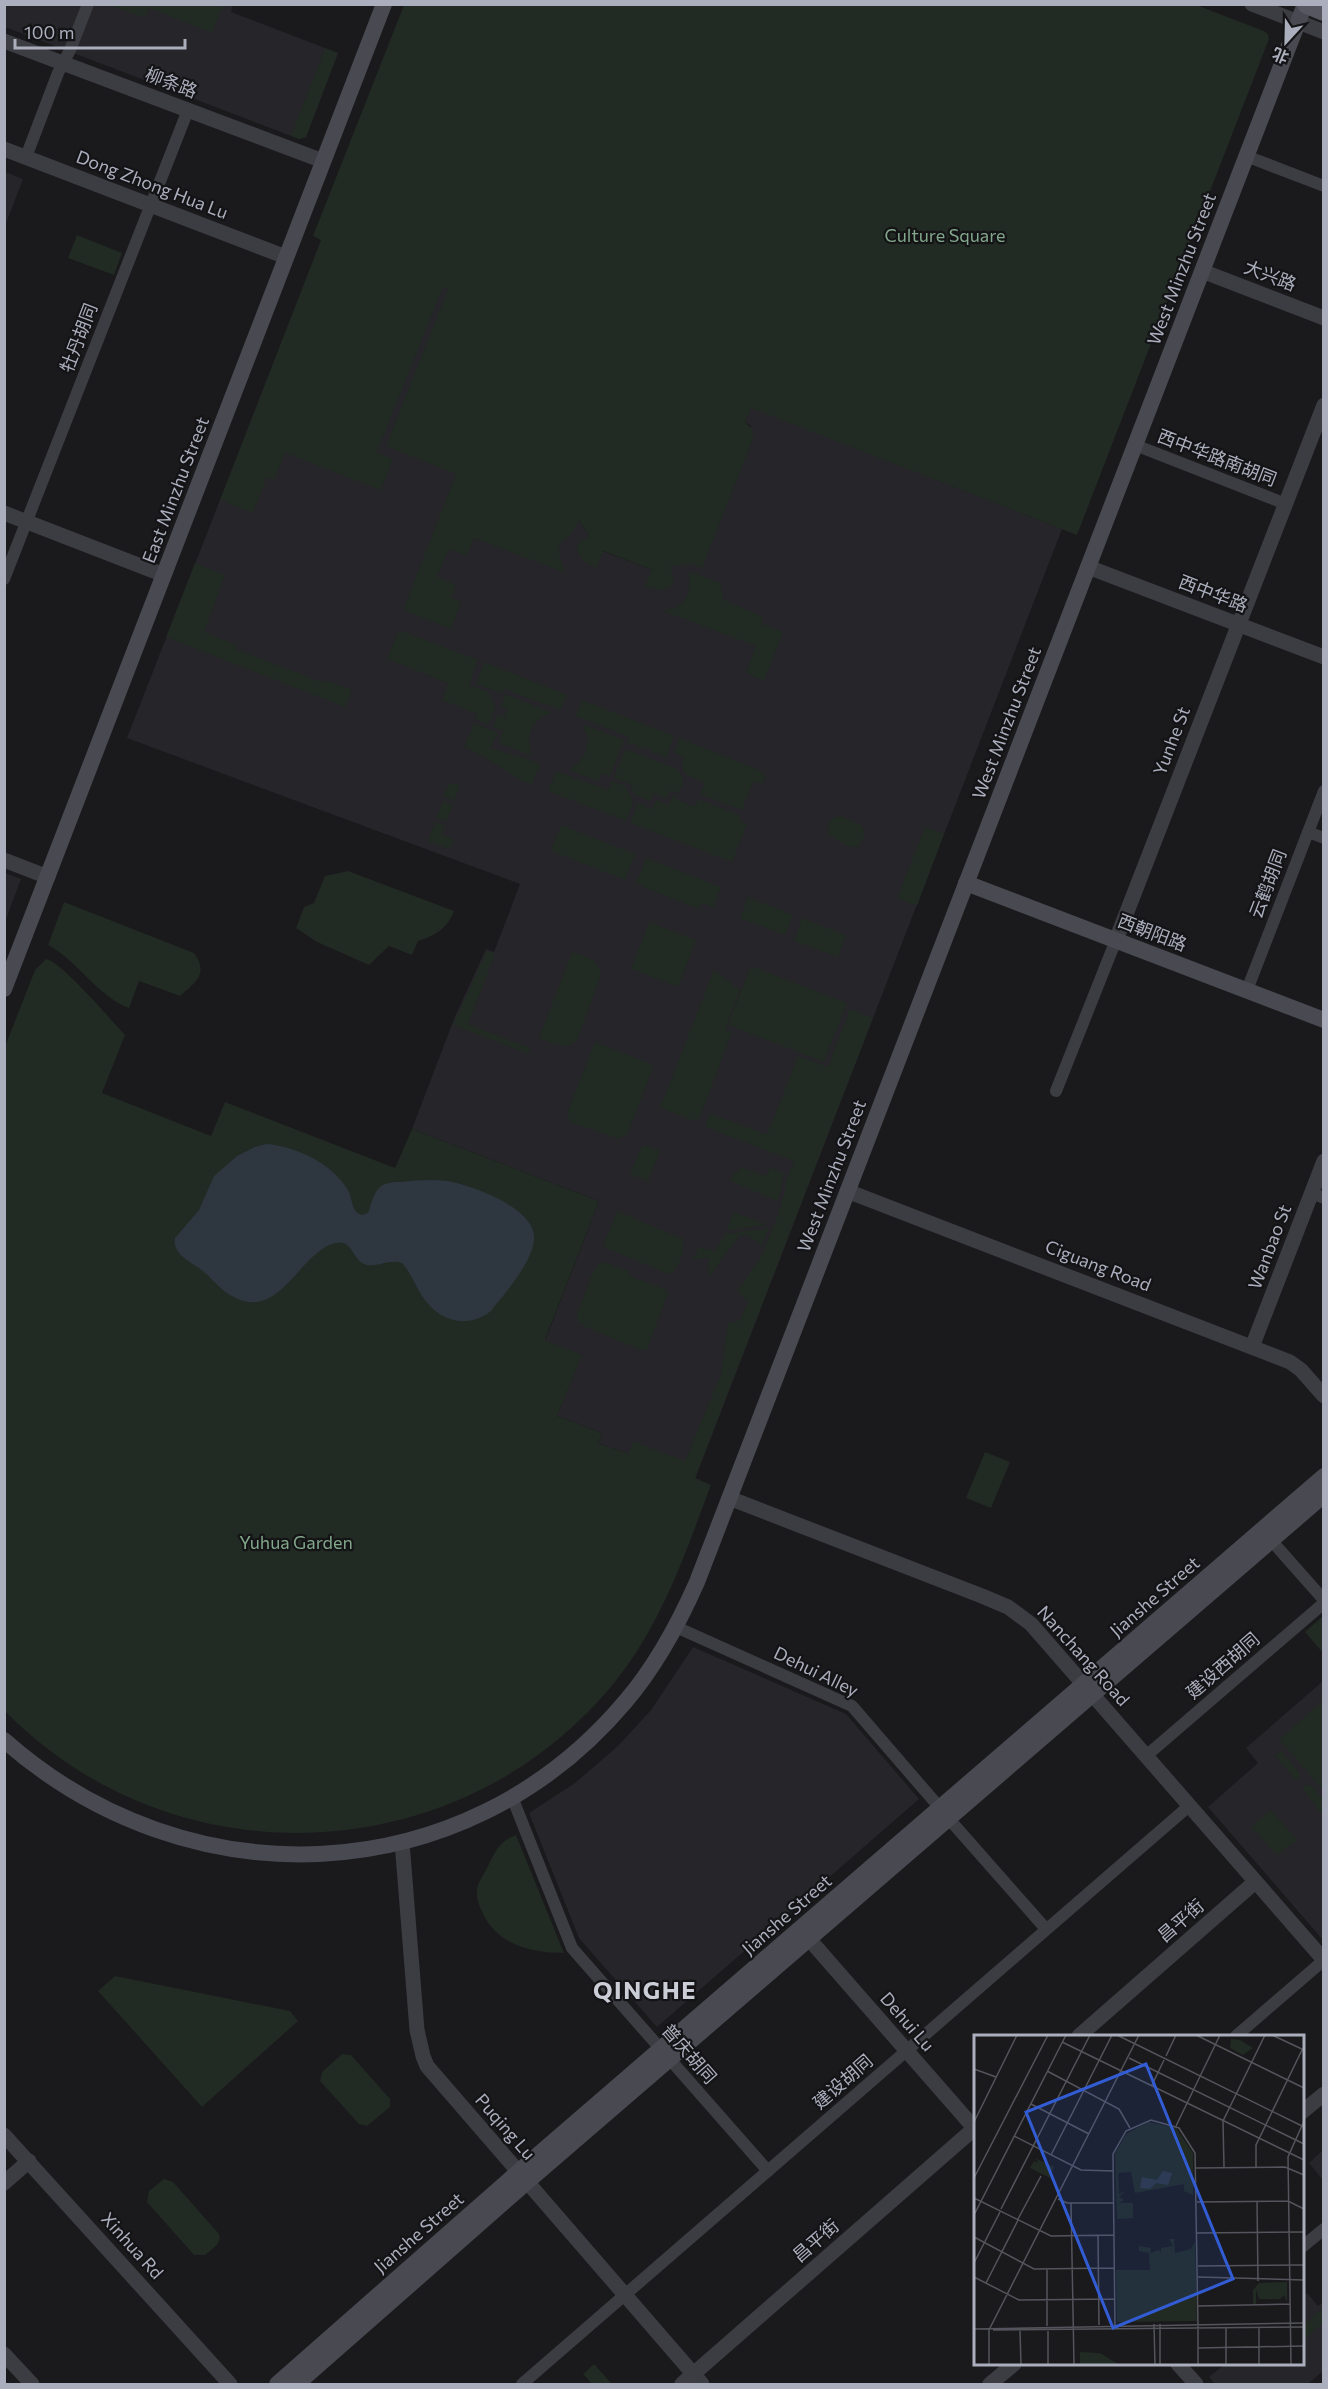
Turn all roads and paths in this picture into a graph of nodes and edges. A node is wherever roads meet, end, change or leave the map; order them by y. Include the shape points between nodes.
1 (88, 4) edge
2 (384, 4) edge
3 (1252, 4) edge
4 (1303, 10) edge
5 (1323, 11) edge
6 (1323, 32) edge
7 (4, 41) edge
8 (63, 63) junction
9 (188, 110) junction
10 (4, 149) edge
11 (1246, 156) junction
12 (26, 157) junction
13 (323, 161) junction
14 (1323, 186) edge
15 (150, 205) junction
16 (286, 257) junction
17 (1202, 271) junction
18 (1323, 318) edge
19 (1323, 405) edge
20 (1135, 445) junction
21 (1286, 504) junction
22 (4, 513) edge
23 (27, 522) junction
24 (1088, 567) junction
25 (164, 575) junction
26 (4, 579) edge
27 (1239, 625) junction
28 (1323, 657) edge
29 (1323, 791) edge
30 (1308, 832) junction
31 (1323, 838) edge
32 (4, 860) edge
33 (48, 877) junction
34 (966, 882) junction
35 (1116, 940) junction
36 (4, 989) edge
37 (1247, 990) junction
38 (1323, 1020) edge
39 (1056, 1091) dead end
40 (1323, 1161) edge
41 (847, 1191) junction
42 (1317, 1196) edge
43 (1252, 1347) junction
44 (1323, 1396) edge
45 (1323, 1476) edge
46 (1323, 1495) edge
47 (729, 1498) junction
48 (1271, 1540) junction
49 (1323, 1602) edge
50 (676, 1627) junction
51 (1088, 1690) junction
52 (4, 1740) edge
53 (1146, 1756) junction
54 (512, 1797) junction
55 (1189, 1806) junction
56 (945, 1814) junction
57 (402, 1842) junction
58 (1255, 1882) junction
59 (1046, 1929) junction
60 (809, 1939) junction
61 (1323, 1960) edge
62 (1081, 2035) edge
63 (1238, 2035) edge
64 (906, 2051) junction
65 (666, 2054) junction
66 (1323, 2094) edge
67 (1304, 2110) edge
68 (974, 2128) edge
69 (974, 2130) edge
70 (4, 2135) edge
71 (28, 2162) junction
72 (768, 2171) junction
73 (522, 2177) junction
74 (4, 2183) edge
75 (1323, 2229) edge
76 (1304, 2245) edge
77 (625, 2295) junction
78 (4, 2354) edge
79 (1013, 2365) edge
80 (1179, 2365) edge
81 (692, 2381) edge
82 (32, 2385) edge
83 (230, 2385) edge
84 (277, 2385) edge
85 (297, 2385) edge
86 (522, 2385) edge
87 (990, 2385) edge
88 (1196, 2385) edge

1 - 8 street
2 - 13 main road, East Minzhu Street
3 - 4 street
4 - 5 main road
4 - 6 street
4 - 11 main road, West Minzhu Street
7 - 8 street, 柳条路
8 - 9 street, 柳条路
8 - 12 street
9 - 13 street, 柳条路
9 - 15 street, 牡丹胡同
10 - 12 street, Dong Zhong Hua Lu
11 - 14 street
11 - 17 main road, West Minzhu Street
12 - 15 street, Dong Zhong Hua Lu
13 - 16 main road, East Minzhu Street
15 - 16 street, Dong Zhong Hua Lu
15 - 23 street, 牡丹胡同
16 - 25 main road, East Minzhu Street
17 - 18 street, 大兴路
17 - 20 main road, West Minzhu Street
19 - 21 street, Yunhe St
20 - 21 street, 西中华路南胡同
20 - 24 main road, West Minzhu Street
21 - 27 street, Yunhe St
22 - 23 street
23 - 25 street
23 - 26 street, 牡丹胡同
24 - 27 street, 西中华路
24 - 34 main road, West Minzhu Street
25 - 33 main road, East Minzhu Street
27 - 28 street, 西中华路
27 - 35 street, Yunhe St
29 - 30 street, 云鹤胡同
30 - 31 street
30 - 37 street, 云鹤胡同
32 - 33 street
33 - 36 main road, East Minzhu Street
34 - 35 main road, 西朝阳路
34 - 41 main road, West Minzhu Street
35 - 37 main road, 西朝阳路
35 - 39 street, Yunhe St
37 - 38 main road, 西朝阳路
40 - 42 street, Wanbao St
41 - 43 street, Ciguang Road
41 - 47 main road, West Minzhu Street
42 - 43 street, Wanbao St
43 - 44 street, Ciguang Road via 1290,1362
45 - 51 main road, Jianshe Street
46 - 48 main road, Jianshe Street
47 - 50 main road, West Minzhu Street
47 - 51 street, Nanchang Road via 1008,1608 1031,1624
48 - 49 street
48 - 51 main road, Jianshe Street
49 - 53 street, 建设西胡同
50 - 54 main road, West Minzhu Street via 643,1680 607,1723 566,1760
50 - 56 street, Dehui Alley via 852,1706
51 - 53 street, Nanchang Road
51 - 56 main road, Jianshe Street
52 - 57 main road, West Minzhu Street via 91,1802 142,1826 195,1842 251,1852 307,1855
53 - 55 street, Nanchang Road
54 - 57 main road, West Minzhu Street via 444,1829
54 - 65 street, 普庆胡同 via 570,1945
55 - 58 street, Nanchang Road
55 - 59 street, 建设胡同
56 - 59 street, Dehui Alley
56 - 60 main road, Jianshe Street
56 - 65 main road, Jianshe Street
57 - 73 street, Puqing Lu via 417,2030 423,2056 432,2073
58 - 61 street, Nanchang Road
58 - 62 street, 昌平街
59 - 64 street, 建设胡同
60 - 64 street, Dehui Lu
60 - 65 main road, Jianshe Street
61 - 63 street
64 - 68 street, Dehui Lu
64 - 72 street, 建设胡同
65 - 72 street, 普庆胡同
65 - 73 main road, Jianshe Street
66 - 67 street
69 - 81 street, 昌平街
70 - 71 street, Xinhua Rd
71 - 74 street
71 - 83 street, Xinhua Rd
72 - 77 street, 建设胡同
73 - 77 street, Puqing Lu
73 - 84 main road, Jianshe Street
73 - 85 main road, Jianshe Street
75 - 76 street
77 - 81 street, Puqing Lu
77 - 86 street, 建设胡同
78 - 82 street
79 - 87 street
80 - 88 street

